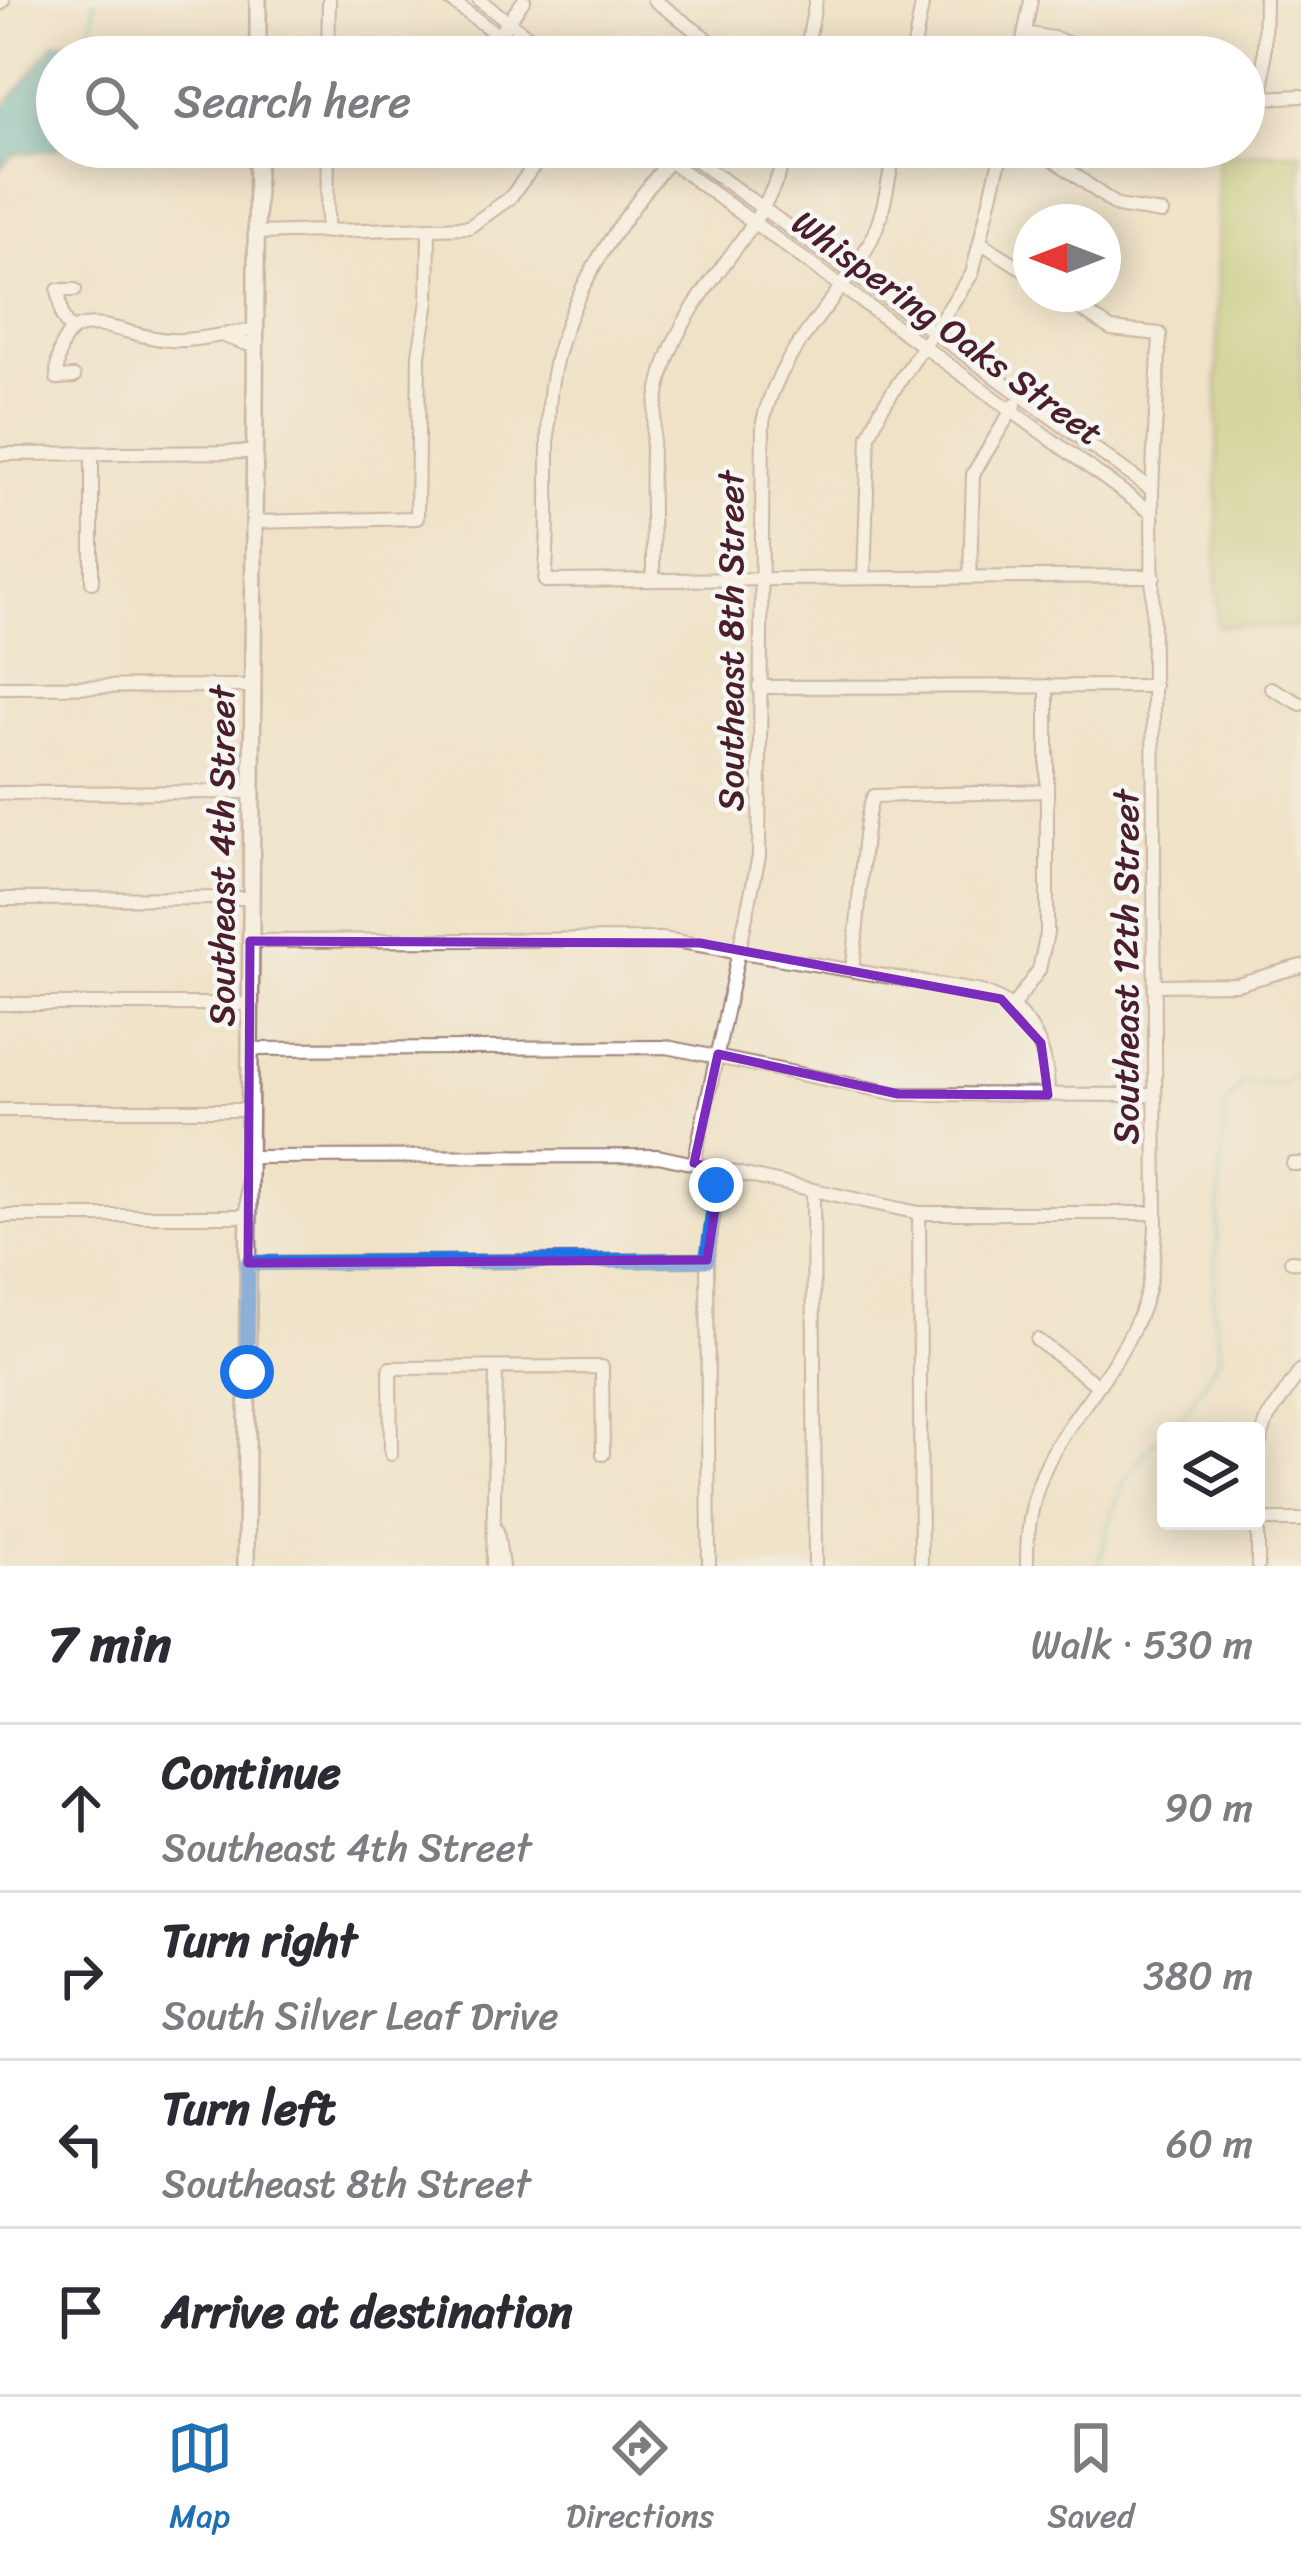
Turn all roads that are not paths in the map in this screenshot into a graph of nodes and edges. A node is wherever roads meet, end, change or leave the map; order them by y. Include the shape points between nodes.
1 (258, 0) edge
2 (328, 0) edge
3 (451, 0) edge
4 (479, 0) edge
5 (524, 0) edge
6 (654, 0) edge
7 (816, 0) edge
8 (923, 0) edge
9 (1031, 0) edge
10 (1265, 0) edge
11 (508, 22) junction
12 (1025, 33) junction
13 (498, 35) joint
14 (258, 36) edge
15 (328, 36) edge
16 (527, 36) edge
17 (703, 36) edge
18 (809, 36) edge
19 (916, 36) edge
20 (1024, 36) edge
21 (1042, 36) edge
22 (1264, 36) edge
23 (1301, 96) edge
24 (1265, 98) edge
25 (257, 168) edge
26 (328, 168) edge
27 (531, 168) edge
28 (664, 168) edge
29 (679, 168) edge
30 (706, 168) edge
31 (779, 168) edge
32 (891, 168) edge
33 (999, 168) edge
34 (1065, 168) edge
35 (764, 210) junction
36 (1162, 212) dead end
37 (754, 223) junction
38 (327, 232) junction
39 (429, 232) junction
40 (256, 233) junction
41 (983, 244) junction
42 (1013, 263) edge
43 (850, 273) junction
44 (840, 286) junction
45 (75, 290) dead end
46 (1085, 312) edge
47 (71, 332) junction
48 (934, 334) junction
49 (256, 339) junction
50 (925, 347) junction
51 (74, 377) dead end
52 (1021, 396) junction
53 (1011, 410) junction
54 (254, 452) junction
55 (0, 454) edge
56 (92, 454) junction
57 (1152, 490) junction
58 (1152, 513) junction
59 (254, 522) junction
60 (1154, 576) junction
61 (864, 577) junction
62 (970, 577) junction
63 (653, 578) junction
64 (759, 578) junction
65 (92, 582) dead end
66 (252, 686) junction
67 (1047, 686) junction
68 (1154, 686) junction
69 (0, 687) edge
70 (759, 687) junction
71 (1271, 688) dead end
72 (1301, 704) edge
73 (1047, 791) junction
74 (251, 792) junction
75 (0, 793) edge
76 (0, 898) edge
77 (250, 898) junction
78 (250, 941) junction
79 (742, 950) junction
80 (1301, 966) edge
81 (852, 969) junction
82 (1155, 985) junction
83 (0, 1004) edge
84 (249, 1004) junction
85 (1013, 1006) junction
86 (249, 1049) junction
87 (718, 1054) junction
88 (1048, 1095) junction
89 (1155, 1095) junction
90 (249, 1110) junction
91 (0, 1111) edge
92 (248, 1156) junction
93 (694, 1162) junction
94 (721, 1170) junction
95 (813, 1190) junction
96 (1156, 1213) junction
97 (919, 1214) junction
98 (0, 1216) edge
99 (248, 1216) junction
100 (707, 1260) junction
101 (248, 1263) junction
102 (1037, 1340) dead end
103 (496, 1369) junction
104 (1301, 1370) edge
105 (1096, 1384) junction
106 (1265, 1429) edge
107 (391, 1454) dead end
108 (603, 1454) dead end
109 (1265, 1520) edge
110 (1301, 1520) edge
111 (1258, 1530) edge
112 (246, 1566) edge
113 (497, 1566) edge
114 (709, 1566) edge
115 (815, 1566) edge
116 (921, 1566) edge
117 (1027, 1566) edge
118 (1258, 1566) edge

1 - 14 main road
2 - 15 street
3 - 13 street
4 - 11 street
5 - 11 street
6 - 17 street
7 - 18 street
8 - 19 street
9 - 12 street
10 - 22 street
11 - 13 street
11 - 16 street
12 - 20 street
12 - 21 street
23 - 24 street
25 - 40 main road, Southeast 4th Street
26 - 38 street
27 - 39 street via 493,214
28 - 63 street via 585,280 561,335 549,409 545,581
29 - 37 street, Whispering Oaks Street
30 - 35 street, Whispering Oaks Street
31 - 35 street
32 - 43 street, Southeast 8th Street via 879,222
33 - 41 street
34 - 36 street via 1117,206
35 - 37 street
35 - 43 street, Whispering Oaks Street
37 - 44 street, Whispering Oaks Street
37 - 63 street via 682,325 666,363 656,411
38 - 39 street
38 - 40 street
39 - 59 street via 417,518
40 - 49 main road, Southeast 4th Street
41 - 42 street
41 - 48 street
43 - 44 street, Southeast 8th Street
43 - 48 street, Whispering Oaks Street
44 - 50 street, Whispering Oaks Street
44 - 64 street, Southeast 8th Street via 782,368 767,404
45 - 47 street via 58,290
46 - 57 street, Southeast 12th Street via 1111,329 1160,334
47 - 49 street via 95,324 166,340
47 - 51 street via 59,350 57,378
48 - 50 street
48 - 52 street, Whispering Oaks Street
49 - 54 main road, Southeast 4th Street
50 - 53 street, Whispering Oaks Street
50 - 61 street via 869,436
52 - 53 street
52 - 57 street, Whispering Oaks Street
53 - 58 street, Whispering Oaks Street
53 - 62 street via 973,474
54 - 56 street
54 - 59 main road, Southeast 4th Street
55 - 56 street
56 - 65 street
57 - 58 street, Southeast 12th Street
58 - 60 street, Southeast 12th Street
59 - 66 main road, Southeast 4th Street
60 - 62 street
60 - 68 street, Southeast 12th Street
61 - 62 street
61 - 64 street
63 - 64 street
64 - 70 street, Southeast 8th Street
66 - 69 street
66 - 74 main road, Southeast 4th Street
67 - 68 street
67 - 70 street
67 - 73 street
68 - 82 street, Southeast 12th Street
70 - 79 street, Southeast 8th Street via 760,837
71 - 72 street
73 - 81 street via 871,799
73 - 85 street via 1045,949
74 - 75 street
74 - 77 main road, Southeast 4th Street
76 - 77 street
77 - 78 main road, Southeast 4th Street
78 - 79 street via 663,939
78 - 84 main road, Southeast 4th Street
79 - 81 street
79 - 87 street, Southeast 8th Street
80 - 82 street via 1237,984
81 - 85 street via 981,992
82 - 89 street, Southeast 12th Street
83 - 84 street
84 - 86 main road, Southeast 4th Street
85 - 88 street via 1041,1043
86 - 87 street via 667,1047
86 - 90 main road, Southeast 4th Street
87 - 88 street via 898,1094
87 - 93 street, Southeast 8th Street
88 - 89 street
89 - 96 street, Southeast 12th Street
90 - 91 street
90 - 92 main road, Southeast 4th Street
92 - 93 street
92 - 99 main road, Southeast 4th Street
93 - 94 street
94 - 95 street
94 - 100 street
95 - 97 street
95 - 115 street
96 - 97 street
96 - 105 street, Southeast 12th Street via 1143,1306
97 - 116 street
98 - 99 street
99 - 101 main road, Southeast 4th Street
100 - 101 street
100 - 114 street
101 - 112 main road, Southeast 4th Street
102 - 105 street
103 - 107 street via 390,1368
103 - 108 street via 602,1367
103 - 113 street
104 - 106 street
105 - 117 street, Southeast 12th Street via 1040,1475
109 - 110 street
111 - 118 street

